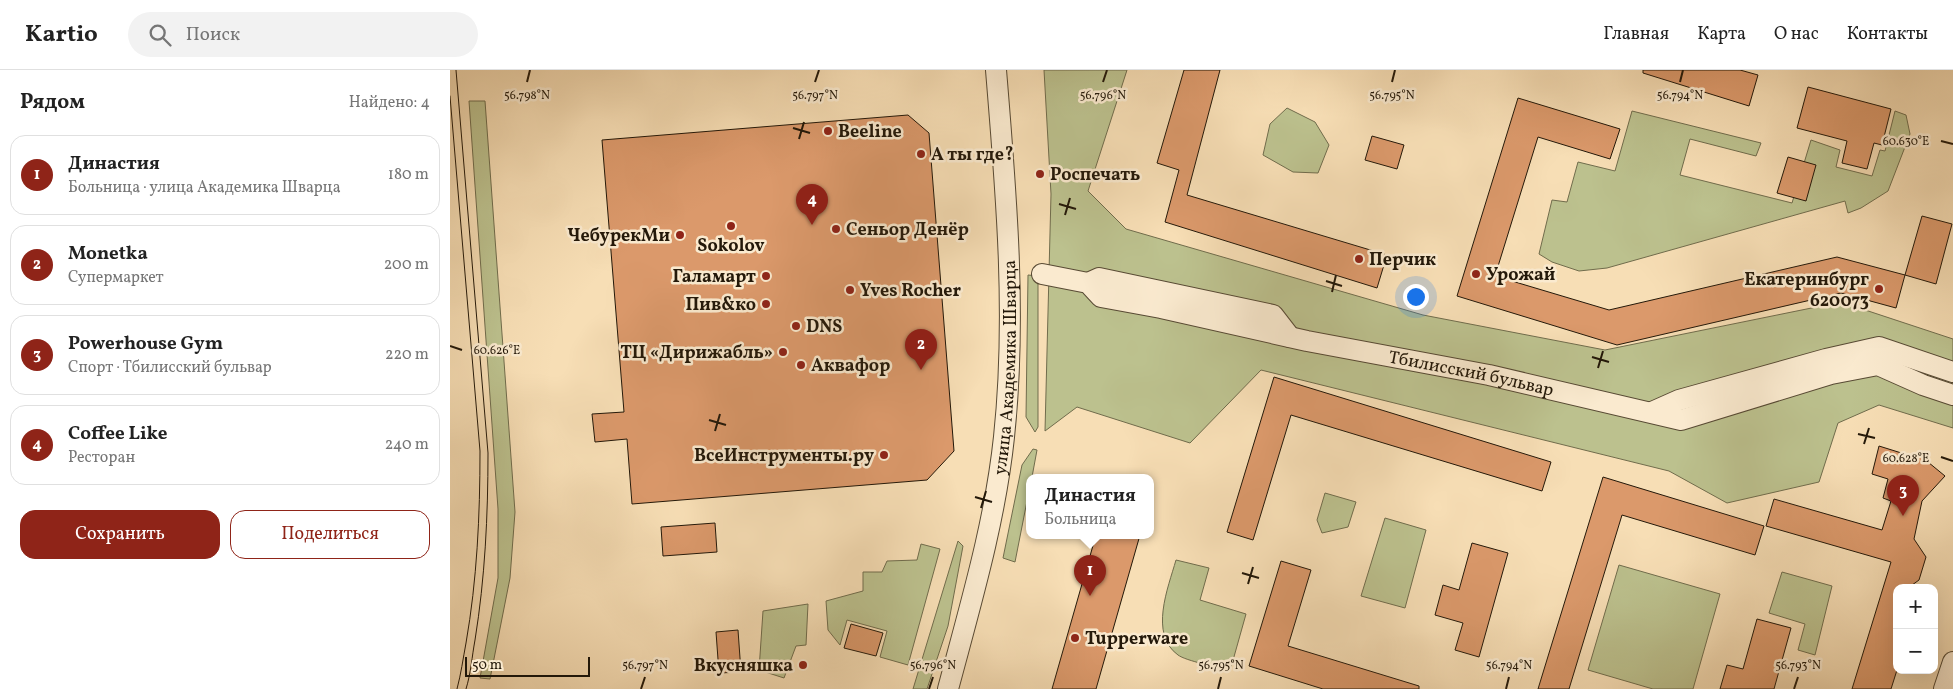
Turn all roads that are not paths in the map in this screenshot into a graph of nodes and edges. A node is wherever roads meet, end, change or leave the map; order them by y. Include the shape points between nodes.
1 (996, 70) edge
2 (1042, 274) dead end
3 (1953, 372) edge
4 (1953, 395) edge
5 (1652, 412) junction
6 (1953, 662) edge
7 (948, 689) edge
8 (1944, 689) edge

1 - 7 street, улица Академика Шварца via 1008,247 1010,342 1004,438 988,536
2 - 5 street, Тбилисский бульвар via 1088,283 1101,297
3 - 5 street via 1879,347 1679,400
4 - 5 street, Тбилисский бульвар via 1878,365 1831,374 1682,420
6 - 8 street

